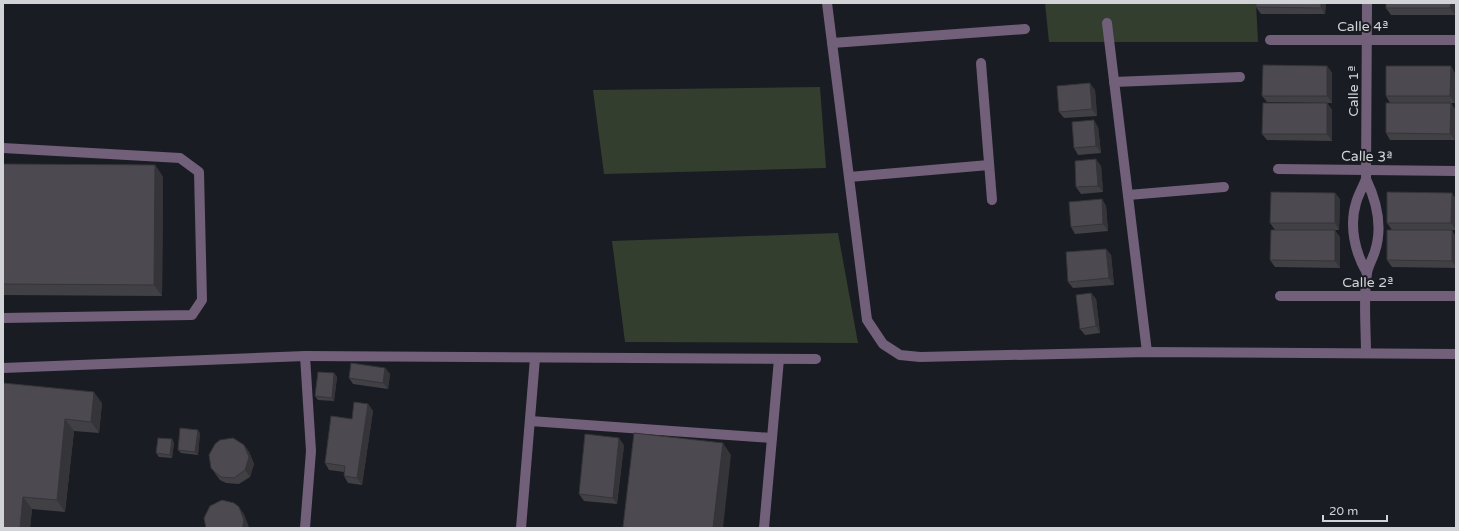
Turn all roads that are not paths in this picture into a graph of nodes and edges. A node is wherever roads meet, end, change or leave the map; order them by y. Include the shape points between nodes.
1 (827, 3) edge
2 (1367, 3) edge
3 (1107, 23) dead end
4 (1025, 29) dead end
5 (1270, 40) dead end
6 (1367, 40) junction
7 (1456, 40) edge
8 (832, 43) junction
9 (981, 63) dead end
10 (1240, 77) dead end
11 (1114, 82) junction
12 (3, 148) edge
13 (989, 165) junction
14 (1278, 169) dead end
15 (1456, 171) edge
16 (1366, 174) junction
17 (849, 177) junction
18 (1224, 187) dead end
19 (1128, 195) junction
20 (992, 200) dead end
21 (1366, 273) junction
22 (1280, 296) dead end
23 (1366, 296) junction
24 (1456, 296) edge
25 (3, 318) edge
26 (1148, 352) junction
27 (1366, 353) junction
28 (1456, 354) edge
29 (305, 356) junction
30 (535, 358) junction
31 (780, 359) junction
32 (816, 359) dead end
33 (3, 368) edge
34 (530, 421) junction
35 (772, 438) junction
36 (304, 528) edge
37 (521, 528) edge
38 (764, 528) edge

1 - 8 street
2 - 6 street, Calle 1ª
3 - 11 street
4 - 8 street
5 - 6 street, Calle 4ª
6 - 7 street, Calle 4ª
6 - 16 street, Calle 1ª
8 - 17 street
9 - 13 street
10 - 11 street
11 - 19 street
12 - 25 street via 180,158 199,172 202,300 192,315
13 - 17 street
13 - 20 street
14 - 16 street, Calle 3ª
15 - 16 street, Calle 3ª
16 - 21 street, Calle 1ª via 1378,213 1378,232 1376,250
16 - 21 street, Calle 1ª via 1356,203 1354,219 1354,242 1359,261
17 - 26 street via 867,320 883,344 900,355 920,357
18 - 19 street
19 - 26 street
21 - 23 street, Calle 1ª
22 - 23 street, Calle 2ª
23 - 24 street, Calle 2ª
23 - 27 street, Calle 1ª
26 - 27 street
27 - 28 street
29 - 30 street
29 - 33 street
29 - 36 street via 310,451
30 - 31 street
30 - 34 street
31 - 32 street
31 - 35 street
34 - 35 street
34 - 37 street
35 - 38 street

